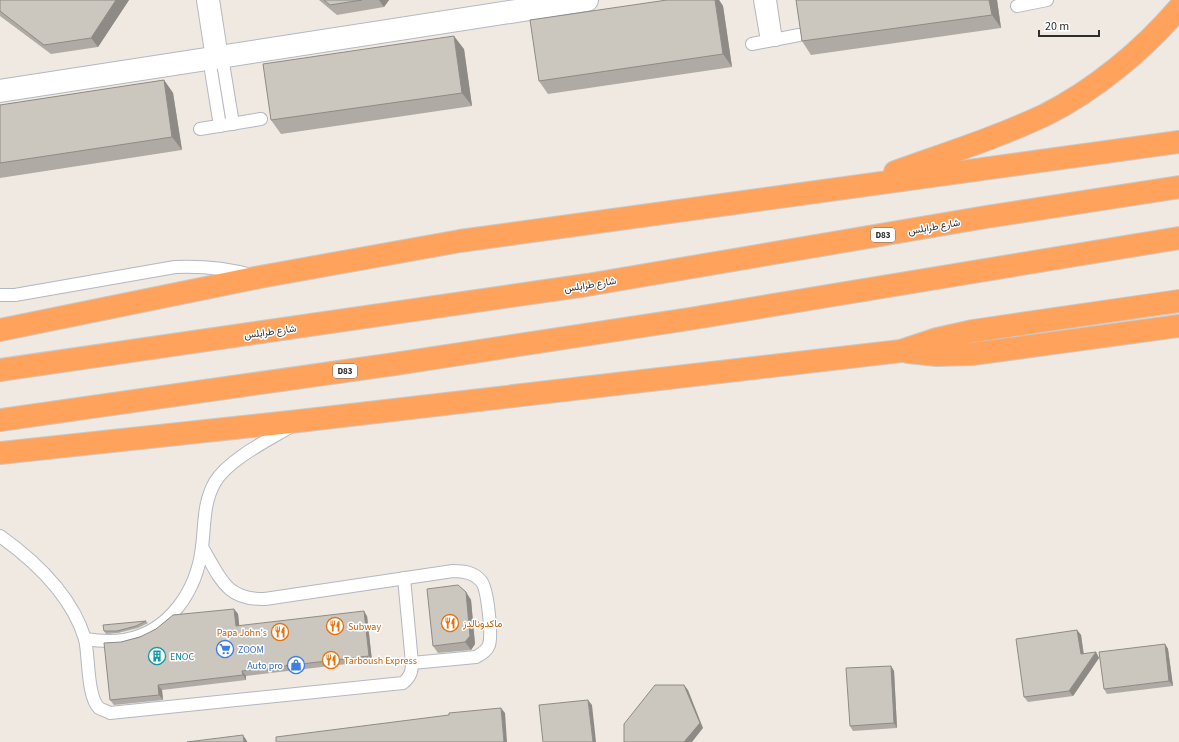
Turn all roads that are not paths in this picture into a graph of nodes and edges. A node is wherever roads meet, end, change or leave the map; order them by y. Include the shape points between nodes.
1 (208, 0) edge
2 (587, 0) edge
3 (760, 0) edge
4 (770, 0) edge
5 (1045, 0) edge
6 (551, 3) edge
7 (1017, 6) dead end
8 (1179, 8) edge
9 (799, 35) edge
10 (772, 40) junction
11 (752, 44) dead end
12 (216, 58) junction
13 (0, 91) edge
14 (261, 119) dead end
15 (233, 124) junction
16 (220, 126) junction
17 (200, 129) dead end
18 (1179, 142) edge
19 (1179, 187) edge
20 (850, 188) junction
21 (1179, 238) edge
22 (260, 278) junction
23 (0, 295) edge
24 (1179, 301) edge
25 (1179, 326) edge
26 (0, 330) edge
27 (901, 351) junction
28 (0, 370) edge
29 (0, 420) edge
30 (299, 421) junction
31 (0, 453) edge
32 (0, 536) edge
33 (202, 547) junction
34 (404, 578) junction
35 (85, 639) junction
36 (412, 663) junction

1 - 12 street
2 - 6 street
3 - 10 lane
4 - 10 lane
5 - 7 lane
6 - 12 street via 490,9
8 - 20 highway via 1130,58 1089,88 1046,114 1000,135
9 - 10 lane
10 - 11 lane
12 - 13 street
12 - 15 lane
12 - 16 lane
14 - 15 lane
15 - 16 lane
16 - 17 lane
18 - 20 highway
19 - 28 highway, شارع طرابلس / D83 via 588,284
20 - 22 highway via 460,241
21 - 29 highway, D83 via 689,319
22 - 23 lane via 218,268 175,267 15,295
22 - 26 highway
24 - 27 highway via 967,332
25 - 27 highway via 972,354 937,355
27 - 30 highway
30 - 31 highway
30 - 33 lane via 229,465 215,481 207,501
32 - 35 lane via 37,566 52,582 65,600
33 - 34 lane via 226,587 238,595 251,599
33 - 35 lane via 196,575 188,593 176,610 162,623 125,640
34 - 36 lane
34 - 36 lane via 463,571 481,581 486,590 490,637 489,646 484,653 476,658
35 - 36 lane via 93,698 100,708 110,713 402,683 409,678

